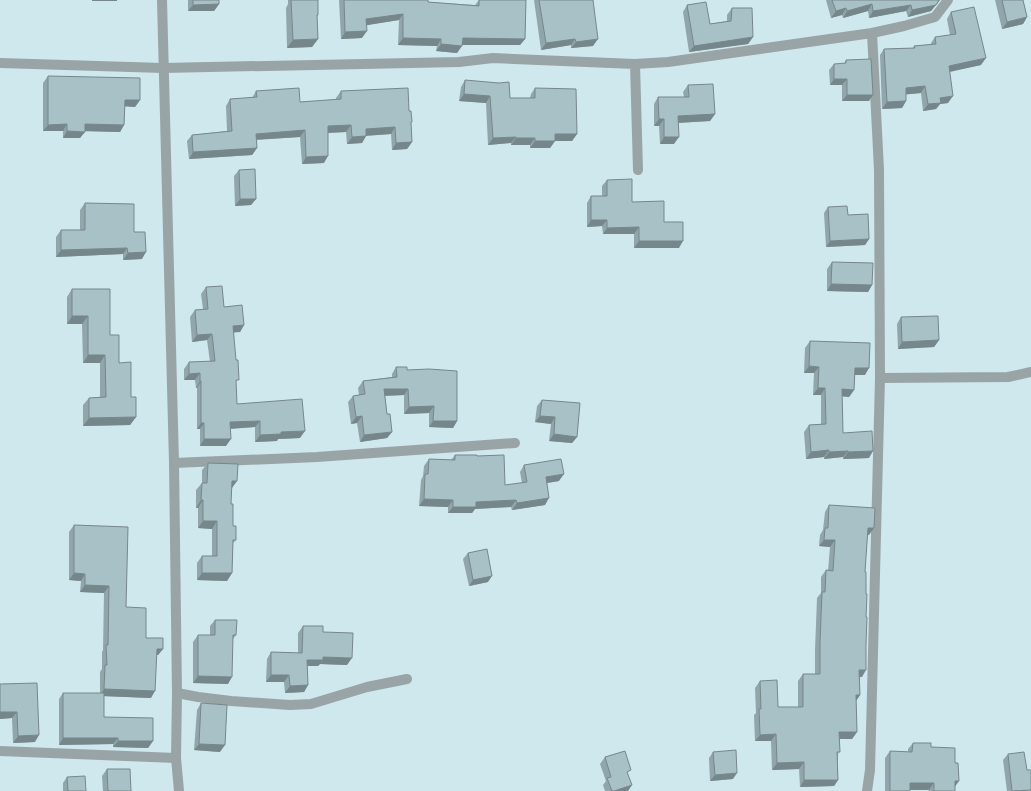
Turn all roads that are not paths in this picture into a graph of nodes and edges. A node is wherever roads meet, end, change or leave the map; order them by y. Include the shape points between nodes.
1 (162, 0) edge
2 (948, 0) edge
3 (872, 33) junction
4 (0, 64) edge
5 (635, 64) junction
6 (163, 68) junction
7 (638, 170) dead end
8 (1031, 372) edge
9 (880, 378) junction
10 (515, 443) dead end
11 (174, 463) junction
12 (407, 679) dead end
13 (177, 693) junction
14 (0, 751) edge
15 (176, 758) junction
16 (179, 791) edge
17 (867, 791) edge

1 - 6 street
2 - 3 street via 935,17
3 - 5 street via 712,56
3 - 9 street via 879,170
4 - 6 street
5 - 6 street via 493,58 451,62
5 - 7 street
6 - 11 street
8 - 9 street via 1008,377
9 - 17 street via 870,770
10 - 11 street via 318,457
11 - 13 street
12 - 13 street via 368,687 311,704 297,705 198,698
13 - 15 street
14 - 15 street
15 - 16 street

